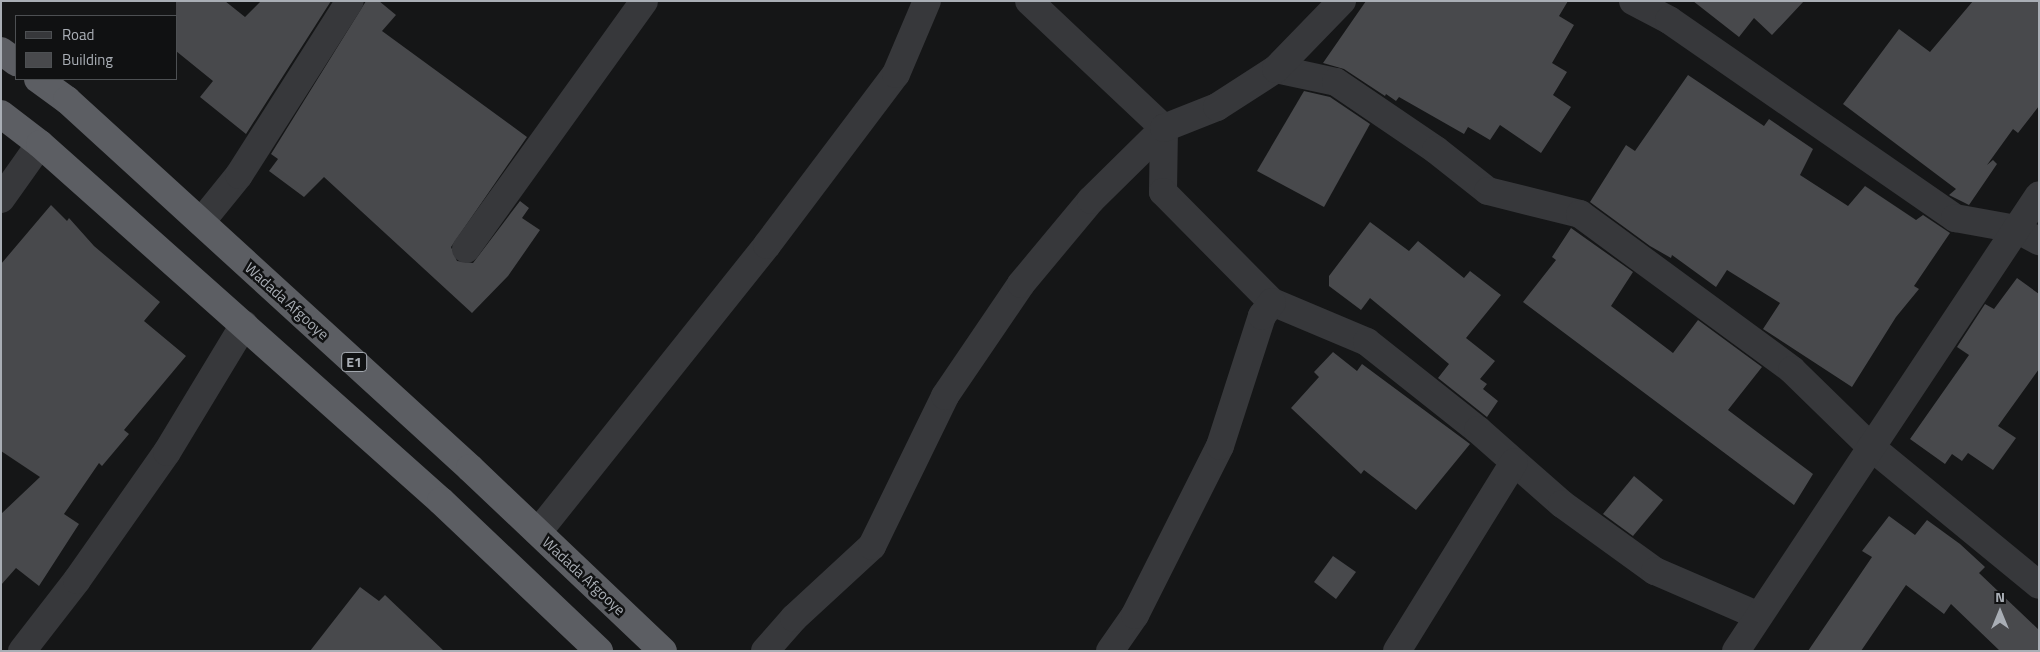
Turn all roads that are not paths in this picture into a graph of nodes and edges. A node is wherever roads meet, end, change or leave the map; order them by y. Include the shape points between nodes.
1 (350, 1) edge
2 (644, 1) edge
3 (927, 1) edge
4 (1029, 1) edge
5 (1342, 1) edge
6 (1633, 1) edge
7 (1, 51) edge
8 (15, 61) edge
9 (1276, 68) junction
10 (39, 80) edge
11 (1, 114) edge
12 (1164, 128) junction
13 (40, 144) junction
14 (2039, 195) edge
15 (1, 199) edge
16 (201, 222) junction
17 (2027, 235) edge
18 (466, 250) dead end
19 (1272, 302) junction
20 (244, 325) junction
21 (1871, 447) junction
22 (1514, 462) junction
23 (538, 532) junction
24 (2039, 585) edge
25 (1759, 616) junction
26 (22, 651) edge
27 (599, 651) edge
28 (663, 651) edge
29 (765, 651) edge
30 (1110, 651) edge
31 (1397, 651) edge
32 (1736, 651) edge

1 - 16 street via 239,175
2 - 18 street
3 - 23 street via 890,82 767,245
4 - 12 street
5 - 9 street
6 - 17 street via 1669,20 1955,218
7 - 8 highway
9 - 12 street via 1217,107
9 - 21 street via 1336,82 1436,150 1488,191 1580,214 1792,370
10 - 16 highway, Wadada Afgooye / E1 via 67,100
11 - 13 highway
12 - 19 street via 1162,192
12 - 29 street via 1091,200 1016,292 945,396 872,546 794,618
13 - 15 street
13 - 20 highway
14 - 17 street
16 - 23 highway, Wadada Afgooye / E1
17 - 21 street
19 - 22 street via 1367,342
19 - 30 street via 1262,316 1220,446 1135,615
20 - 26 street via 167,452 77,580
20 - 27 highway via 441,501
21 - 24 street
21 - 25 street
22 - 25 street via 1562,504 1655,571
22 - 31 street
23 - 28 highway, Wadada Afgooye / E1
25 - 32 street

